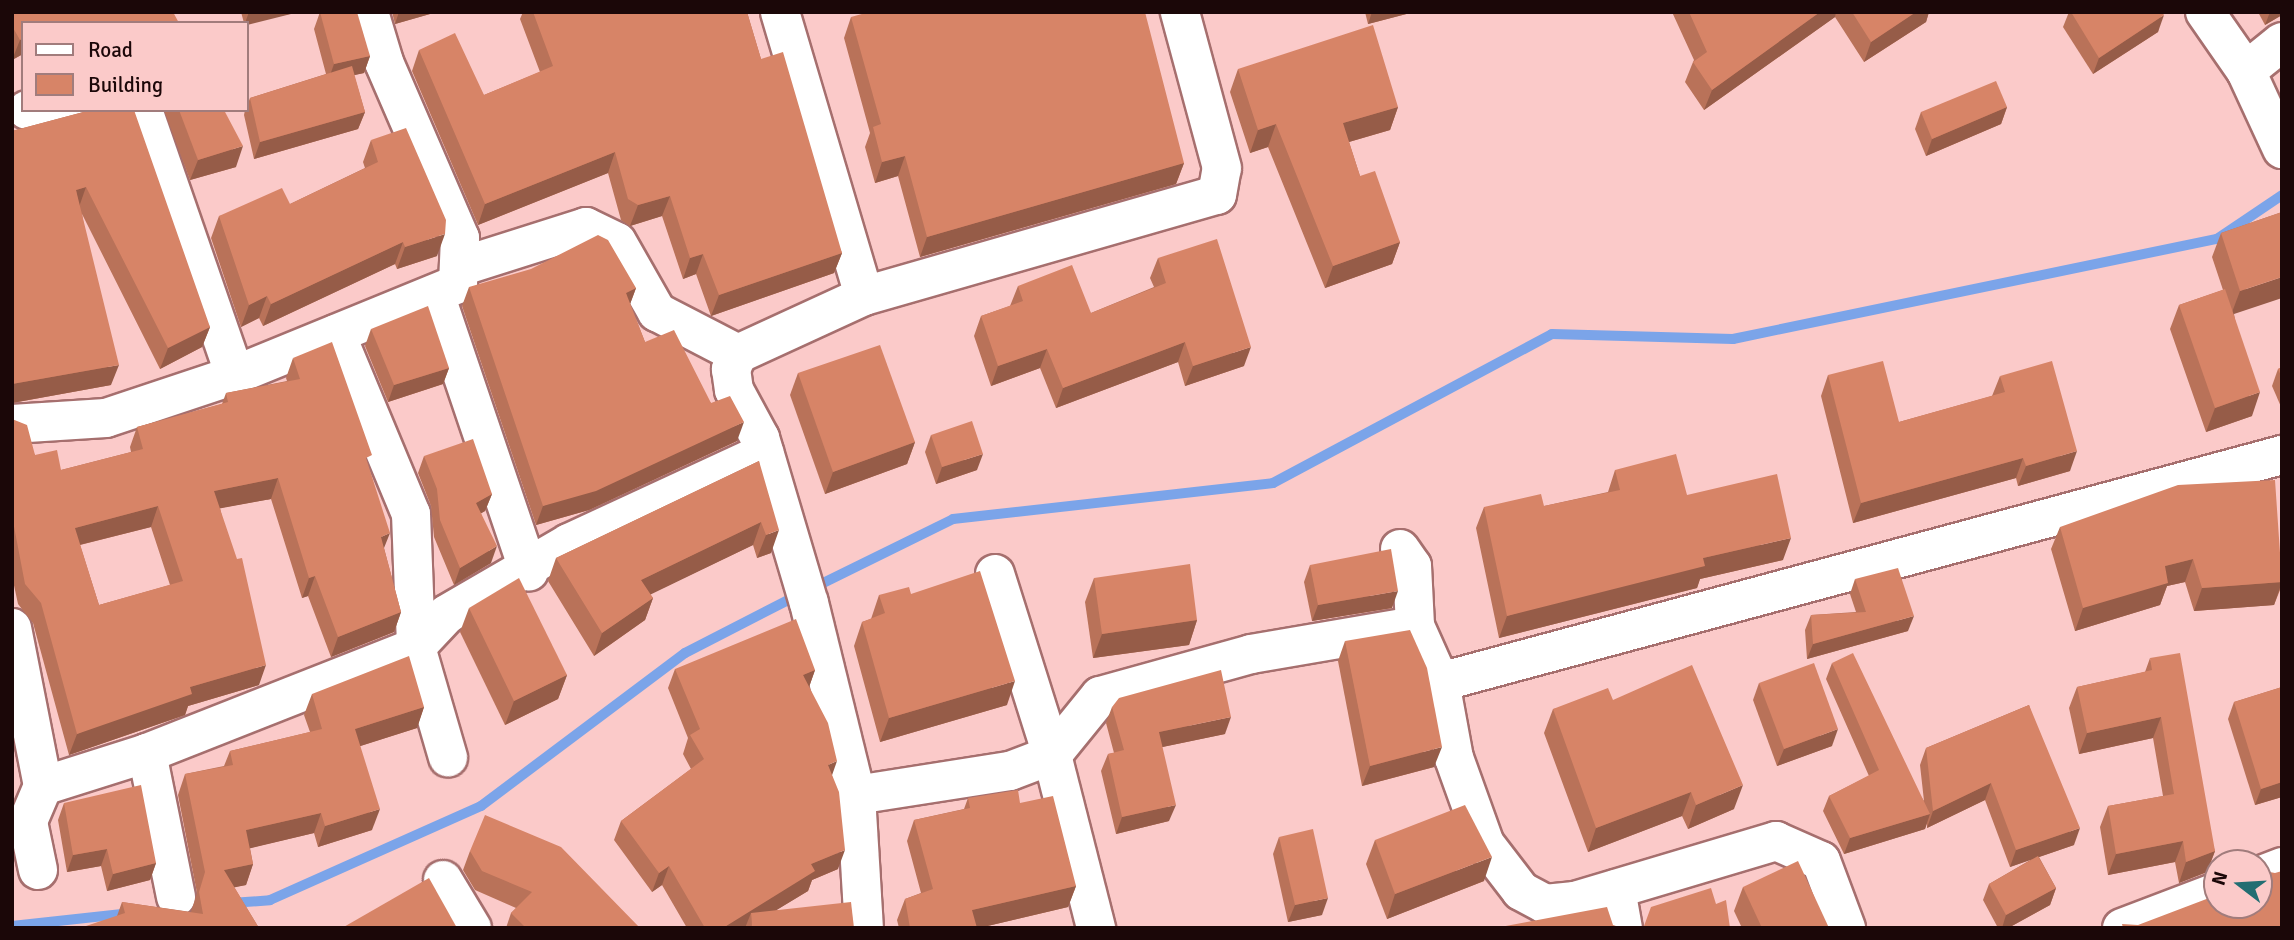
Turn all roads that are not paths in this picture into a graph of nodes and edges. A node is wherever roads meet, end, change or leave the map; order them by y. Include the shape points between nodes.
1 (369, 12) edge
2 (780, 12) edge
3 (1180, 12) edge
4 (2205, 12) edge
5 (2282, 41) edge
6 (2246, 71) junction
7 (144, 112) edge
8 (2274, 133) edge
9 (463, 266) junction
10 (435, 294) junction
11 (864, 296) junction
12 (336, 334) junction
13 (738, 354) junction
14 (234, 375) junction
15 (12, 424) edge
16 (764, 453) junction
17 (2282, 455) edge
18 (1400, 549) dead end
19 (529, 571) junction
20 (995, 574) dead end
21 (1415, 626) junction
22 (12, 628) edge
23 (416, 647) junction
24 (1440, 682) junction
25 (147, 754) junction
26 (1052, 755) junction
27 (448, 757) dead end
28 (43, 786) junction
29 (856, 794) junction
30 (38, 870) dead end
31 (443, 880) dead end
32 (1616, 889) junction
33 (176, 897) dead end
34 (2203, 897) edge
35 (472, 928) edge
36 (864, 928) edge
37 (1096, 928) edge
38 (1623, 928) edge
39 (1846, 928) edge
40 (2122, 928) edge

1 - 9 street via 460,238
2 - 11 street
3 - 11 street via 1222,168 1217,194
4 - 6 street
5 - 6 street
6 - 8 street
7 - 14 street
9 - 10 street via 458,284
9 - 13 street via 586,227 617,242 657,312
10 - 12 street
10 - 19 street
11 - 13 street
12 - 14 street
12 - 23 street via 411,514
13 - 16 street via 731,369 734,390
14 - 15 street via 106,418
16 - 19 street via 569,543
16 - 29 street
17 - 24 street
18 - 21 street via 1412,566
19 - 23 street via 447,614
20 - 26 street
21 - 24 street
21 - 26 street via 1251,654 1100,696
22 - 28 street
23 - 25 street
23 - 27 street
24 - 32 street via 1454,758 1485,844 1521,891 1545,904
25 - 28 street
25 - 33 street
26 - 29 street via 1010,771
26 - 37 street
28 - 30 street via 28,822
29 - 36 street
31 - 35 street
32 - 38 street
32 - 39 street via 1776,841 1821,861
34 - 40 street

